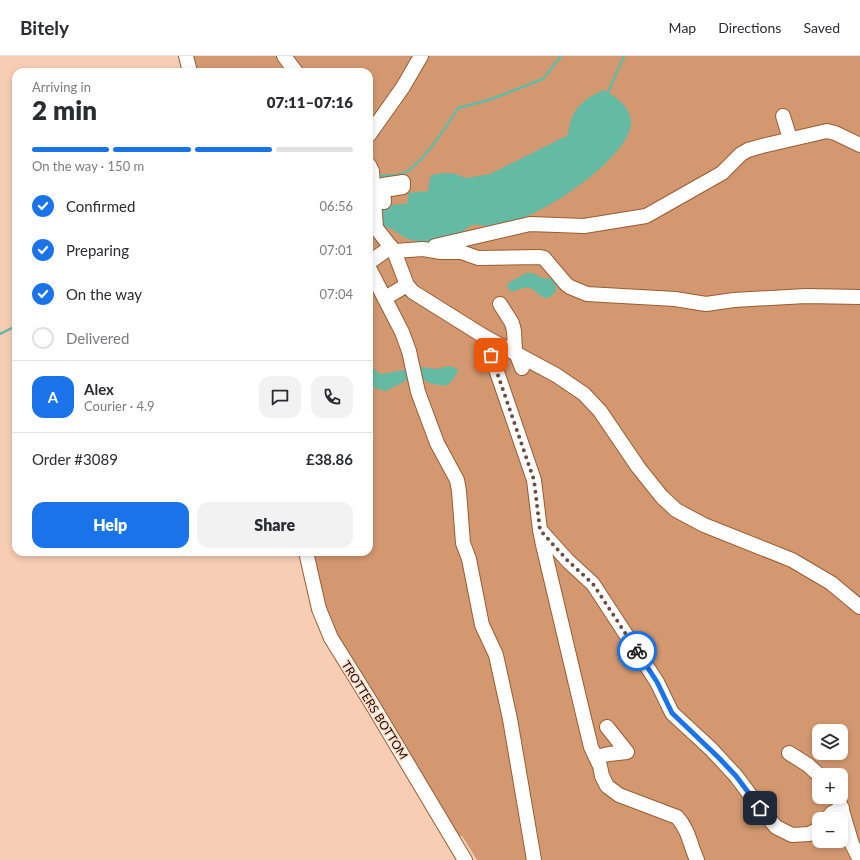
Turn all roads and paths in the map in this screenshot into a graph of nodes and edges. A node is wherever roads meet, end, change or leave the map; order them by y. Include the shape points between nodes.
1 (186, 56) edge
2 (272, 56) edge
3 (421, 56) edge
4 (285, 58) edge
5 (189, 68) edge
6 (293, 68) edge
7 (783, 116) dead end
8 (373, 129) edge
9 (790, 139) junction
10 (860, 145) edge
11 (375, 177) edge
12 (393, 249) junction
13 (423, 249) junction
14 (373, 260) edge
15 (373, 276) edge
16 (407, 285) junction
17 (860, 297) edge
18 (385, 298) junction
19 (500, 304) dead end
20 (485, 337) junction
21 (516, 353) junction
22 (522, 368) dead end
23 (540, 530) junction
24 (307, 556) edge
25 (860, 607) edge
26 (607, 727) dead end
27 (789, 753) dead end
28 (596, 757) junction
29 (812, 770) edge
30 (839, 804) edge
31 (840, 804) edge
32 (832, 812) edge
33 (812, 832) edge
34 (465, 860) edge
35 (534, 860) edge
36 (697, 860) edge
37 (860, 860) edge

1 - 5 street
2 - 4 street
3 - 8 street
4 - 6 street
7 - 9 street
9 - 10 street via 827,131
9 - 13 street via 741,154 722,173 646,216 584,226 530,224
11 - 12 street via 376,228
12 - 13 street
12 - 14 street
12 - 16 street
13 - 17 street via 461,252 478,258 544,258 570,287 587,294 675,299 706,304 806,296
15 - 18 street
16 - 18 street
16 - 20 street via 413,292
18 - 35 street via 404,337 418,392 437,443 457,480 464,542 482,625 496,655 510,719
19 - 21 street via 512,323
20 - 21 street
20 - 23 street via 534,480
21 - 22 street
21 - 25 street via 556,374 584,394 600,411 662,497 676,510 704,525 792,560 831,583
23 - 28 street via 591,747
23 - 33 street via 593,584 657,682 672,713 721,760 776,827 792,835
24 - 34 street, TROTTERS BOTTOM via 319,610 331,638
26 - 28 street via 627,752
27 - 29 street
28 - 36 street via 607,786 614,792 677,817 684,824
30 - 32 street
31 - 37 street via 852,844

